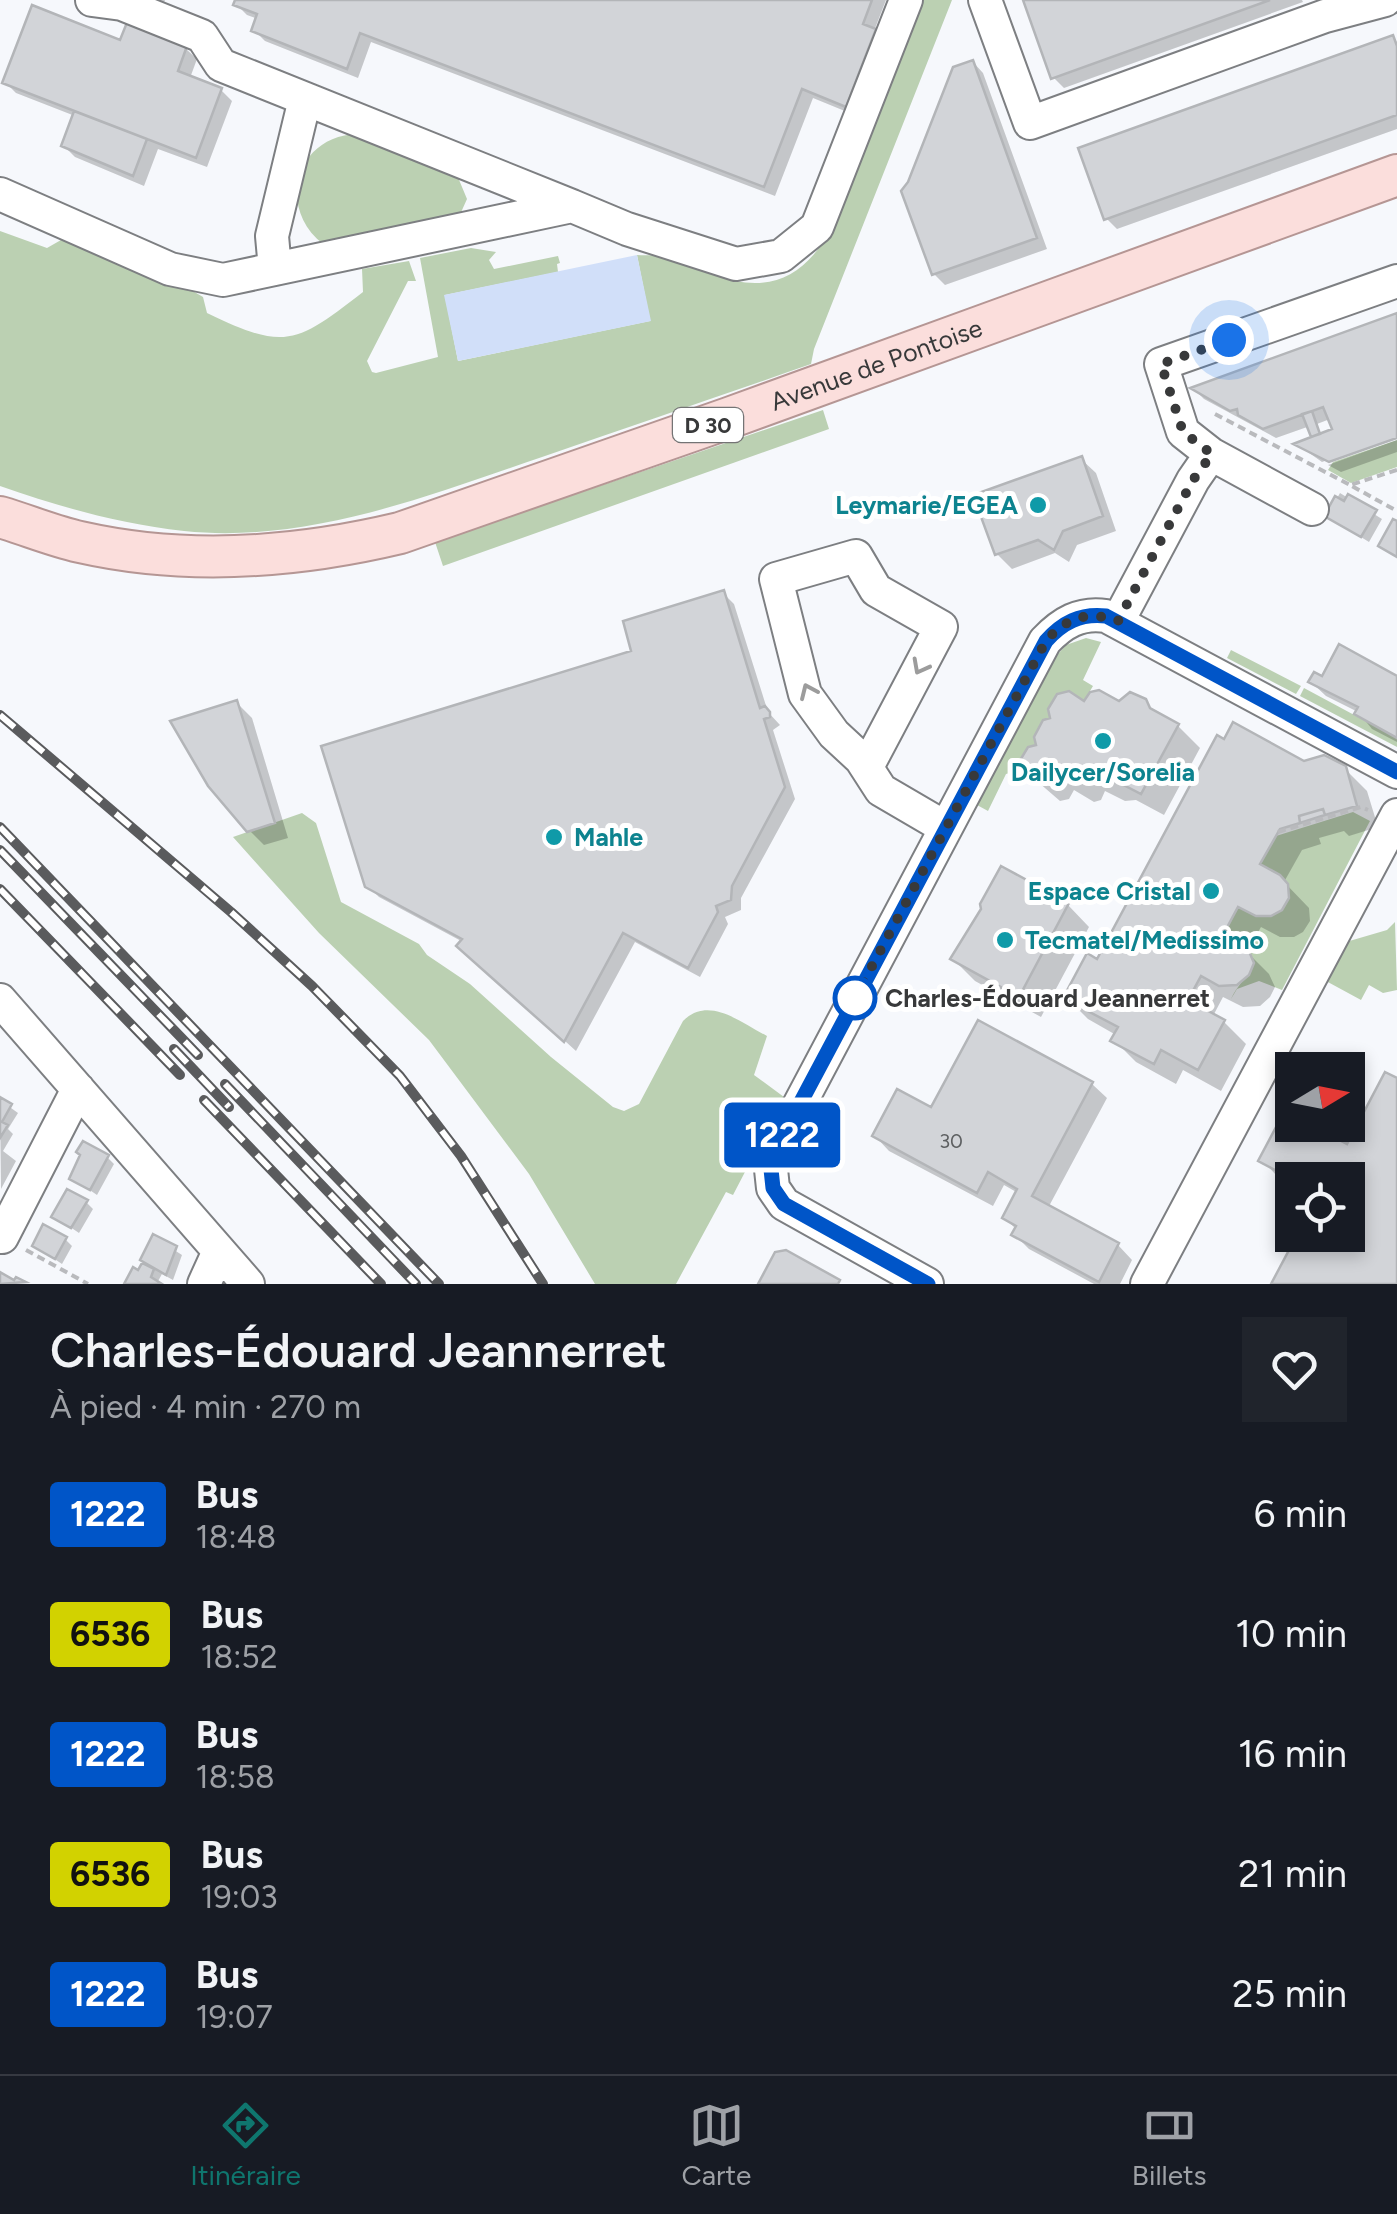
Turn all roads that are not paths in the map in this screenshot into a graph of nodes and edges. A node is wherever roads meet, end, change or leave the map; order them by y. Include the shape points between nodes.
1 (92, 0) edge
2 (906, 0) edge
3 (985, 0) edge
4 (1385, 0) edge
5 (1351, 4) edge
6 (304, 99) junction
7 (1397, 175) edge
8 (0, 194) edge
9 (572, 206) junction
10 (275, 269) junction
11 (1397, 282) edge
12 (1212, 454) junction
13 (1312, 509) dead end
14 (0, 517) edge
15 (1118, 621) junction
16 (866, 767) junction
17 (1397, 772) edge
18 (1384, 813) edge
19 (946, 828) junction
20 (0, 1000) edge
21 (78, 1089) junction
22 (2, 1237) edge
23 (220, 1251) junction
24 (204, 1284) edge
25 (248, 1284) edge
26 (928, 1284) edge
27 (1147, 1284) edge

1 - 6 street via 122,4 202,36 220,65
2 - 9 street via 817,227 781,256 736,264
3 - 5 street via 1030,123
4 - 5 street
6 - 9 street
6 - 10 street via 272,236
7 - 14 main road, Avenue de Pontoise / D 30 via 400,533 268,555 193,557 76,541
8 - 10 street via 170,269 223,280
9 - 10 street
11 - 12 street via 1161,364 1183,432
12 - 13 street
12 - 15 street
15 - 17 street
15 - 19 street via 1082,616 1046,641
16 -> 16 street via 805,694 776,580 856,556 876,590 941,627
16 - 19 street via 881,790
18 - 27 street
19 - 26 street via 770,1160 773,1188 784,1204
20 - 21 street
21 - 22 street
21 - 23 street
23 - 24 street
23 - 25 street

